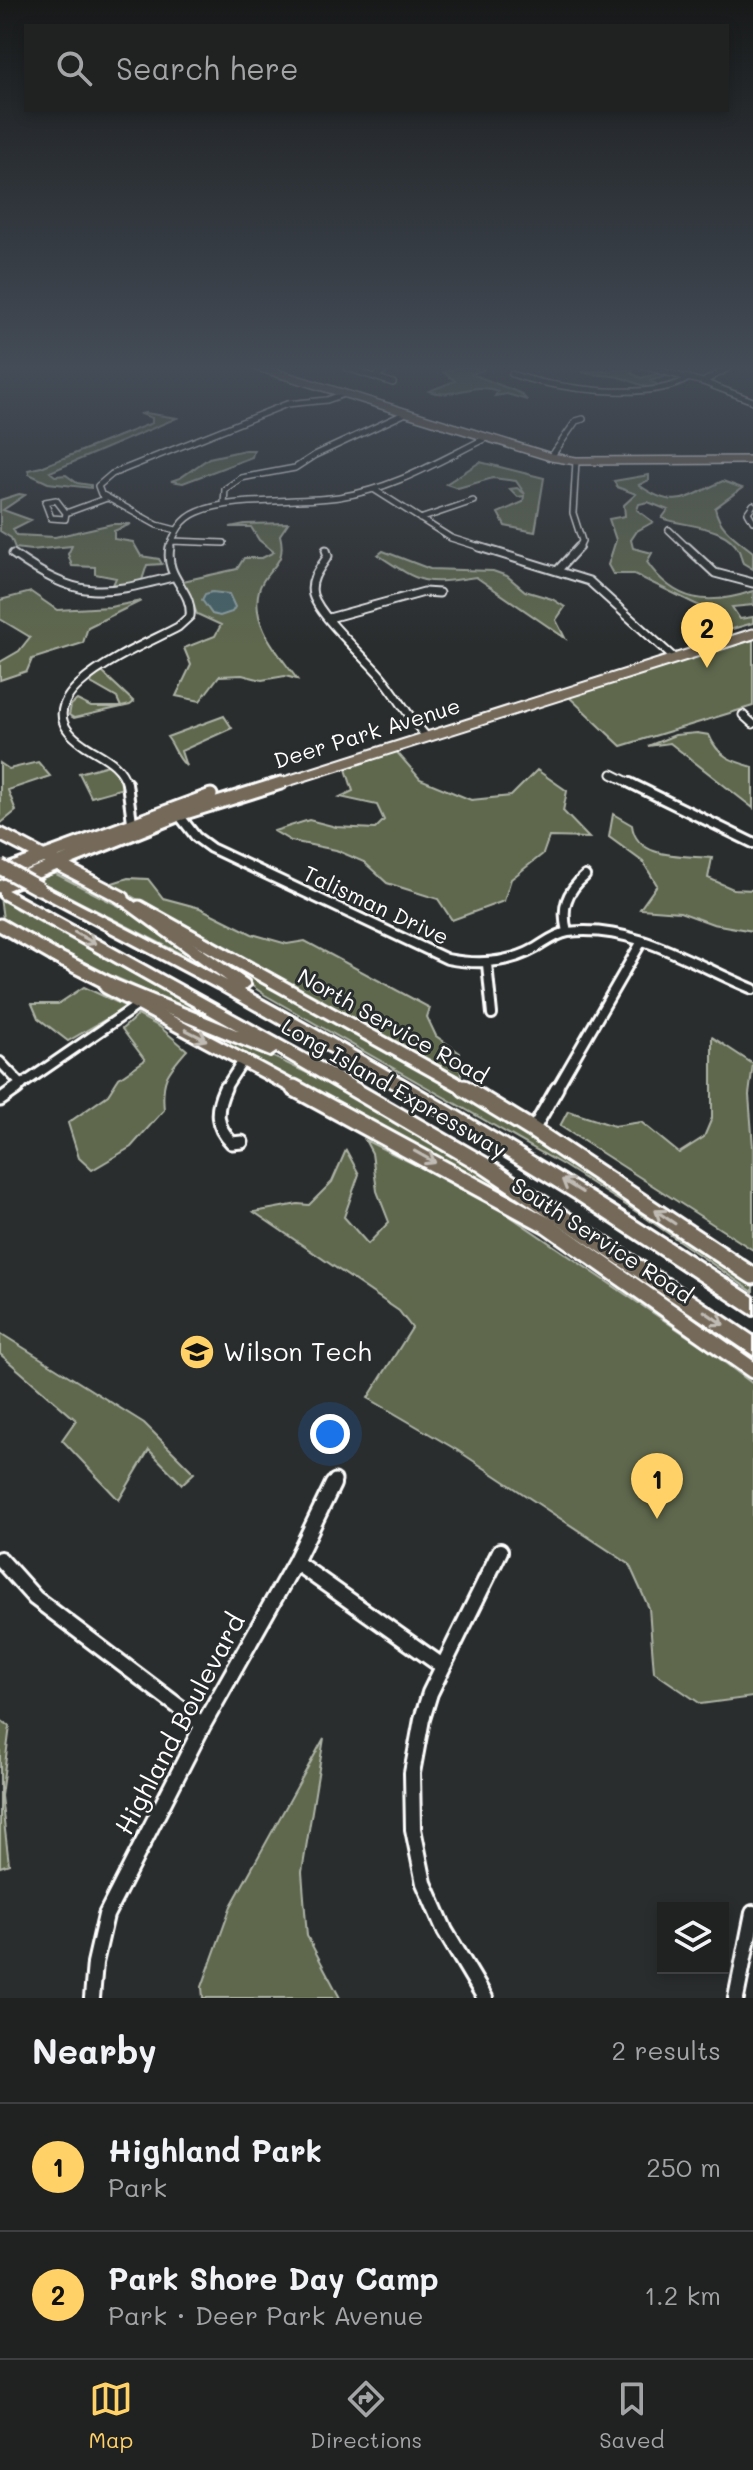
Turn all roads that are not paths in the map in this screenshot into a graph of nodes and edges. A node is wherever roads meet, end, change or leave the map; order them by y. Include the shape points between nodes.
1 (149, 459) edge
2 (308, 459) edge
3 (441, 459) edge
4 (565, 459) edge
5 (753, 460) edge
6 (576, 461) junction
7 (375, 490) junction
8 (107, 498) junction
9 (473, 501) dead end
10 (224, 504) junction
11 (753, 505) edge
12 (66, 513) dead end
13 (420, 519) junction
14 (753, 521) edge
15 (176, 530) junction
16 (669, 530) dead end
17 (172, 541) junction
18 (224, 543) dead end
19 (326, 550) dead end
20 (13, 554) dead end
21 (557, 571) junction
22 (172, 577) junction
23 (753, 583) edge
24 (439, 593) dead end
25 (329, 618) junction
26 (753, 628) edge
27 (753, 634) edge
28 (672, 656) junction
29 (743, 715) dead end
30 (753, 724) edge
31 (423, 733) junction
32 (612, 774) dead end
33 (179, 815) junction
34 (132, 822) junction
35 (0, 834) edge
36 (753, 843) edge
37 (44, 855) junction
38 (59, 863) junction
39 (0, 867) edge
40 (0, 873) edge
41 (585, 876) dead end
42 (0, 889) edge
43 (112, 893) junction
44 (0, 925) edge
45 (567, 932) junction
46 (642, 941) junction
47 (55, 956) junction
48 (487, 964) junction
49 (753, 989) edge
50 (138, 1005) junction
51 (492, 1014) dead end
52 (285, 1017) junction
53 (244, 1059) junction
54 (0, 1062) edge
55 (22, 1085) junction
56 (0, 1100) edge
57 (403, 1116) junction
58 (533, 1130) junction
59 (242, 1142) dead end
60 (753, 1276) edge
61 (753, 1307) edge
62 (753, 1346) edge
63 (753, 1370) edge
64 (335, 1480) dead end
65 (500, 1551) dead end
66 (0, 1559) edge
67 (295, 1562) junction
68 (442, 1666) junction
69 (203, 1725) junction
70 (753, 1913) edge
71 (92, 1998) edge
72 (485, 1998) edge
73 (736, 1998) edge

1 - 8 street via 112,474 98,486
2 - 10 street via 295,468 233,481 225,489
3 - 7 street
4 - 6 main road
5 - 6 main road
6 - 21 street via 573,513 582,541
7 - 10 street via 282,503
7 - 13 street
8 - 12 street
8 - 15 street
9 - 13 street
10 - 15 street via 194,515
11 - 14 street via 748,512
13 - 21 street via 462,543
15 - 17 street
16 - 23 street via 709,570
17 - 18 street
17 - 22 street via 167,564
19 - 25 street via 312,587
20 - 22 street via 55,584 83,592 123,590
21 - 28 street via 596,586
22 - 34 street via 190,603 185,622 94,671 69,696 62,715 74,736 110,759 124,775
24 - 25 street via 424,592
25 - 31 street
26 - 28 main road, Deer Park Avenue
27 - 28 main road, Deer Park Avenue
28 - 31 main road, Deer Park Avenue
29 - 30 street
31 - 33 main road, Deer Park Avenue
31 - 34 main road, Deer Park Avenue
32 - 36 street
33 - 38 main road, Deer Park Avenue
33 - 48 street, Talisman Drive via 196,837 224,854 428,951
34 - 37 main road, Deer Park Avenue
35 - 37 main road, North Service Road
37 - 38 main road, North Service Road
37 - 40 main road, Deer Park Avenue
38 - 42 main road, Deer Park Avenue
38 - 43 main road, North Service Road
39 - 52 highway, Long Island Expressway, bridge
41 - 45 street via 567,894
42 -> 57 highway, Long Island Expressway
43 - 52 highway
43 - 58 main road, North Service Road
44 - 47 main road, South Service Road
45 - 46 street, Talisman Drive via 600,931
45 - 48 street, Talisman Drive via 519,956
46 - 49 street, Talisman Drive
46 - 58 street
47 - 50 main road, South Service Road
47 - 57 highway via 270,1050
48 - 51 street
50 -> 53 main road, South Service Road
50 - 55 street
61 -> 52 highway, Long Island Expressway via 501,1142
53 - 59 street via 220,1093 218,1108 225,1138
53 -> 63 main road, South Service Road via 547,1225
54 - 55 street
55 - 56 street
57 -> 62 highway, Long Island Expressway via 576,1224
60 -> 58 main road, North Service Road
64 - 67 street, Highland Boulevard
65 - 68 street
66 - 69 street via 35,1598
67 - 68 street
67 - 69 street, Highland Boulevard
68 - 72 street via 416,1746 413,1826 433,1907
69 - 71 street, Highland Boulevard via 106,1915
70 - 73 street

